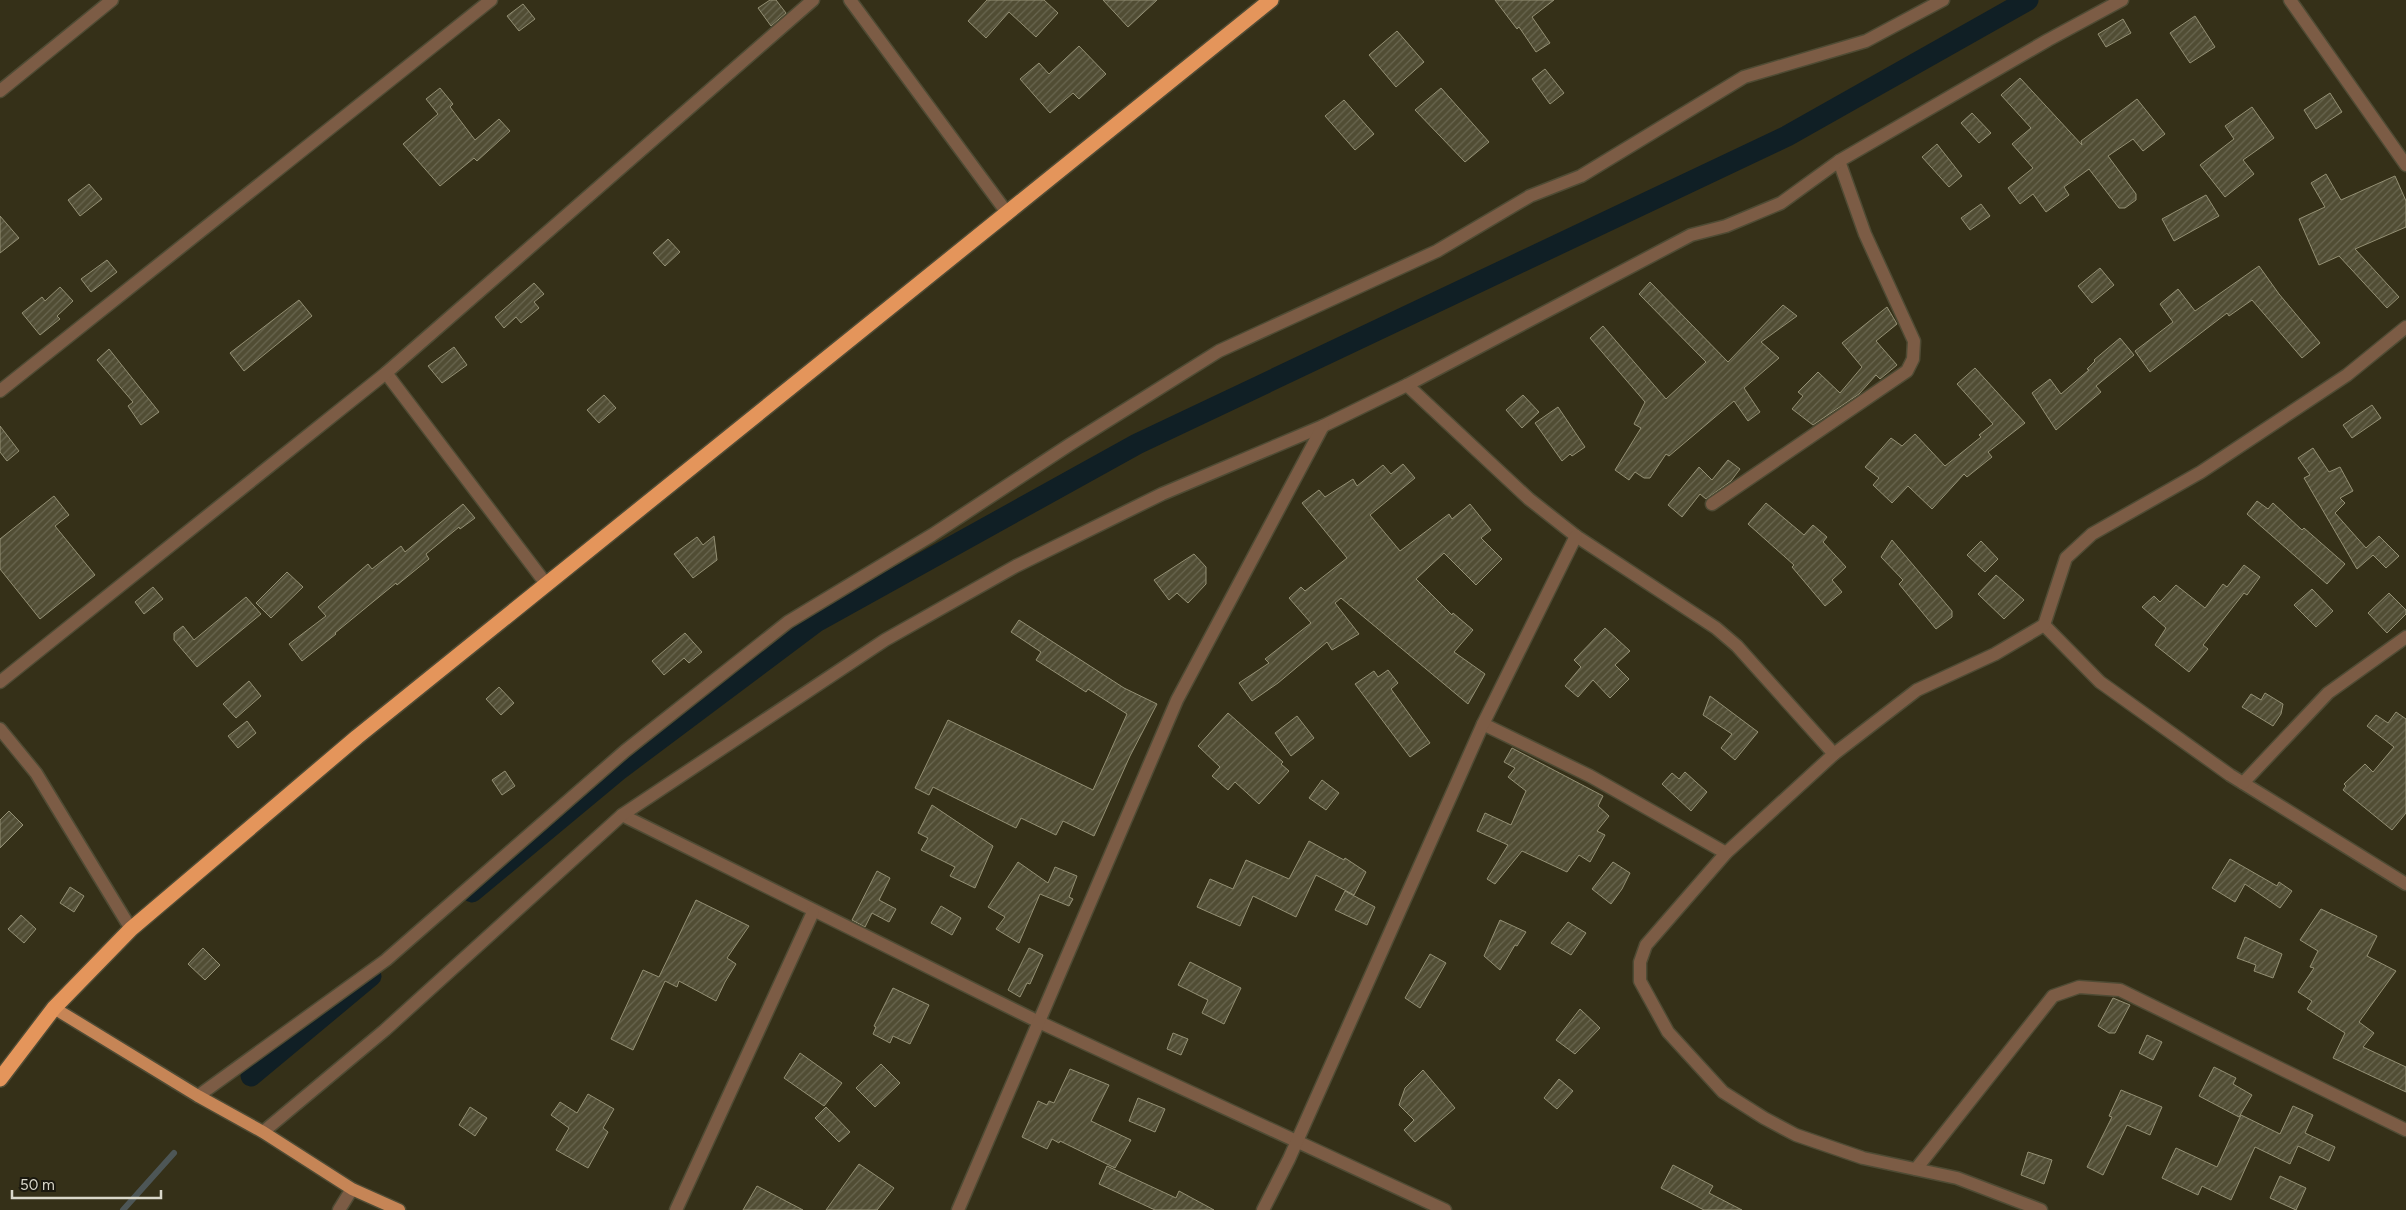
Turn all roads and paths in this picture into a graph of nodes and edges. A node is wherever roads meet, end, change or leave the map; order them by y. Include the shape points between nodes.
1 (112, 0) edge
2 (491, 0) edge
3 (813, 0) edge
4 (850, 0) edge
5 (1271, 0) edge
6 (1943, 0) edge
7 (2122, 0) edge
8 (2290, 0) edge
9 (0, 91) edge
10 (1839, 161) junction
11 (2406, 165) edge
12 (1008, 214) junction
13 (2406, 327) edge
14 (386, 373) junction
15 (1407, 385) junction
16 (0, 391) edge
17 (1323, 426) junction
18 (1712, 504) dead end
19 (1576, 536) junction
20 (547, 585) junction
21 (2044, 625) junction
22 (2406, 636) edge
23 (0, 682) edge
24 (1483, 724) junction
25 (0, 729) edge
26 (1834, 754) junction
27 (2243, 783) junction
28 (622, 816) junction
29 (1726, 853) junction
30 (2406, 884) edge
31 (813, 912) junction
32 (131, 928) junction
33 (54, 1008) junction
34 (1039, 1022) junction
35 (0, 1079) edge
36 (198, 1096) junction
37 (2406, 1130) edge
38 (263, 1132) junction
39 (1297, 1141) junction
40 (1916, 1169) junction
41 (352, 1189) junction
42 (339, 1210) edge
43 (398, 1210) edge
44 (676, 1210) edge
45 (958, 1210) edge
46 (1263, 1210) edge
47 (1445, 1210) edge
48 (2041, 1210) edge

1 - 9 street
2 - 16 street
3 - 14 street
4 - 12 street
5 - 12 highway
6 - 36 street via 1866,40 1744,77 1581,176 1530,196 1437,251 1219,351 1069,445 932,536 788,622 625,751 386,960
7 - 10 street
8 - 11 street
10 - 15 street via 1781,203 1726,226 1691,235
10 - 18 street via 1865,234 1914,341 1913,359 1907,371
12 - 20 highway
13 - 21 street via 2348,375 2201,472 2092,534 2066,558
14 - 20 street
14 - 23 street
15 - 17 street
15 - 19 street via 1529,499
17 - 28 street via 1162,494 1016,566 885,640
17 - 34 street via 1177,700
19 - 24 street
19 - 26 street via 1698,616 1737,646
20 - 32 highway via 357,737
21 - 26 street via 1995,654 1917,690
21 - 27 street via 2100,682
22 - 27 street via 2328,693
24 - 29 street via 1590,776
24 - 39 street
25 - 32 street via 36,773
26 - 29 street
27 - 30 street
28 - 31 street
28 - 38 street via 385,1030
29 - 40 street via 1646,945 1640,962 1640,981 1668,1032 1723,1092 1764,1118 1796,1135 1863,1158
31 - 34 street
31 - 44 street
32 - 33 highway
33 - 35 highway
33 - 36 main road
34 - 39 street
34 - 45 street
36 - 38 main road
37 - 40 street via 2120,990 2079,987 2053,996
38 - 41 main road
39 - 46 street
39 - 47 street
40 - 48 street via 1957,1178
41 - 42 street
41 - 43 main road

